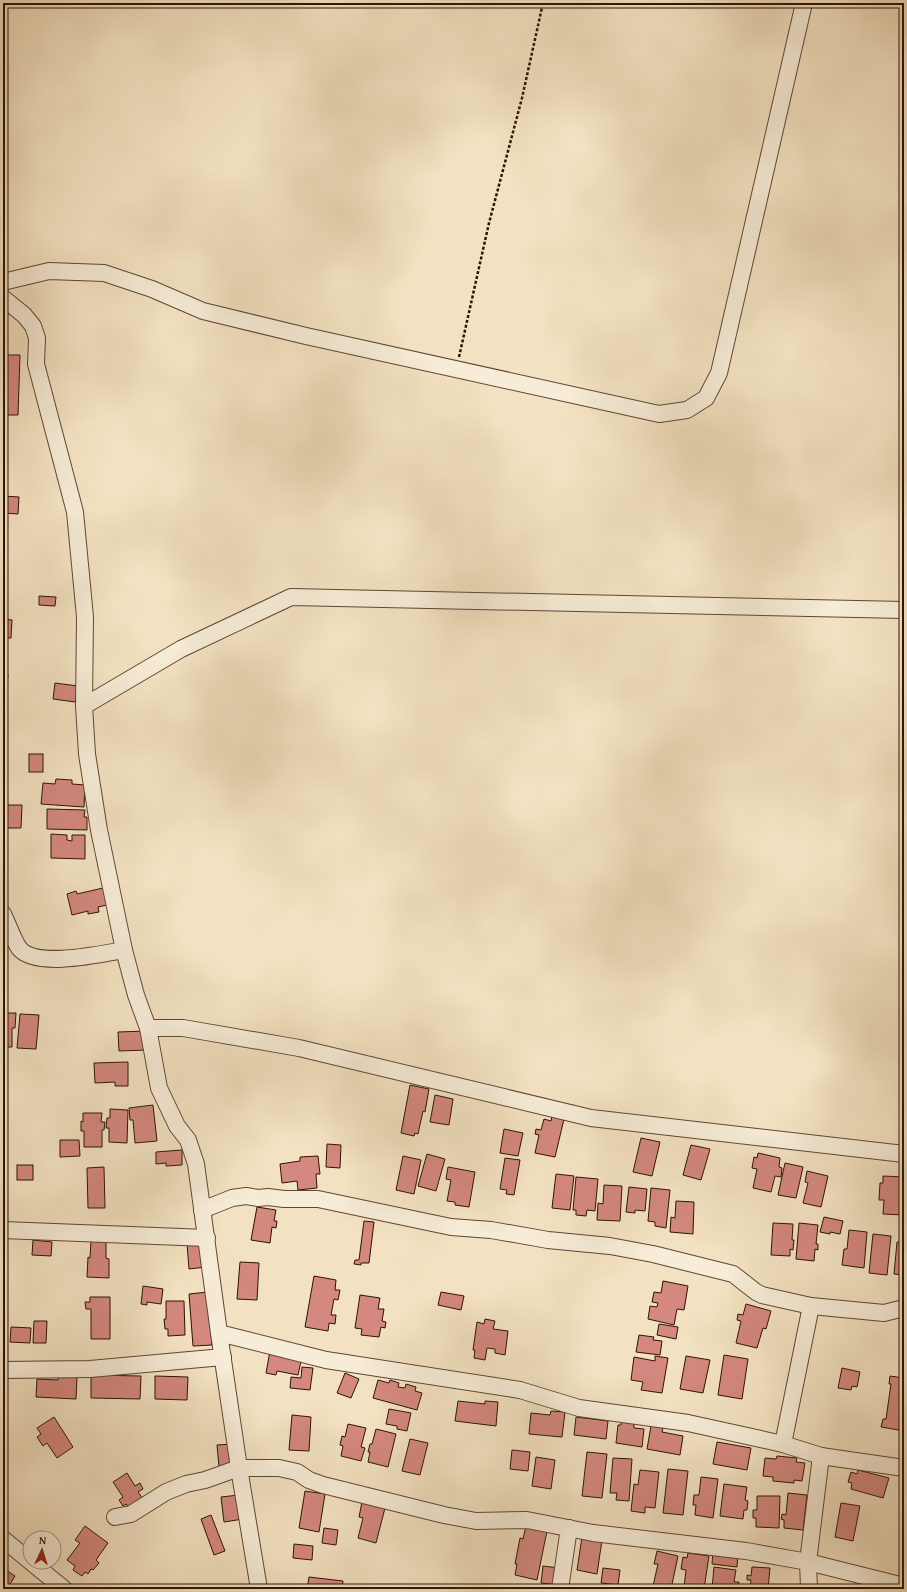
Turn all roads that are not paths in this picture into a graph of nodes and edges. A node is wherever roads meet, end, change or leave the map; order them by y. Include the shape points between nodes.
1 (804, 3) edge
2 (3, 282) edge
3 (3, 298) edge
4 (904, 610) edge
5 (84, 706) junction
6 (3, 914) edge
7 (124, 950) junction
8 (148, 1028) junction
9 (904, 1154) edge
10 (202, 1210) junction
11 (3, 1230) edge
12 (207, 1238) junction
13 (811, 1306) junction
14 (904, 1308) edge
15 (219, 1333) junction
16 (222, 1357) junction
17 (3, 1370) edge
18 (783, 1444) junction
19 (821, 1456) junction
20 (239, 1468) junction
21 (904, 1468) edge
22 (115, 1517) dead end
23 (568, 1528) junction
24 (3, 1539) edge
25 (22, 1555) edge
26 (808, 1562) junction
27 (40, 1570) edge
28 (904, 1586) edge
29 (64, 1589) edge
30 (259, 1589) edge
31 (560, 1589) edge
32 (809, 1589) edge

1 - 2 street via 719,373 706,398 687,410 659,414 306,336 203,311 152,289 104,273 49,271
3 - 5 street via 24,314 33,326 37,338 36,364 75,512 85,617
4 - 5 street via 291,597 181,649
5 - 7 street via 88,762 99,830
6 - 7 street via 19,948 38,957 63,960
7 - 8 street
8 - 9 street via 183,1028 299,1048 591,1118
8 - 10 street via 159,1088 177,1126 188,1140 196,1164
10 - 12 street
10 - 13 street via 232,1198 246,1196 318,1200 451,1227 610,1246 733,1274 762,1295
11 - 12 street
12 - 15 street
13 - 14 street via 884,1313
13 - 18 street
15 - 16 street
15 - 18 street via 326,1360 520,1390 579,1408 688,1423
16 - 17 street via 90,1369
16 - 20 street
18 - 19 street
19 - 21 street
19 - 26 street
20 - 22 street via 179,1486 132,1514
20 - 23 street via 279,1468 297,1472 309,1480 331,1487 476,1521 527,1520
20 - 30 street
23 - 26 street via 746,1551
23 - 31 street
24 - 25 street
26 - 28 street
26 - 32 street
27 - 29 street

